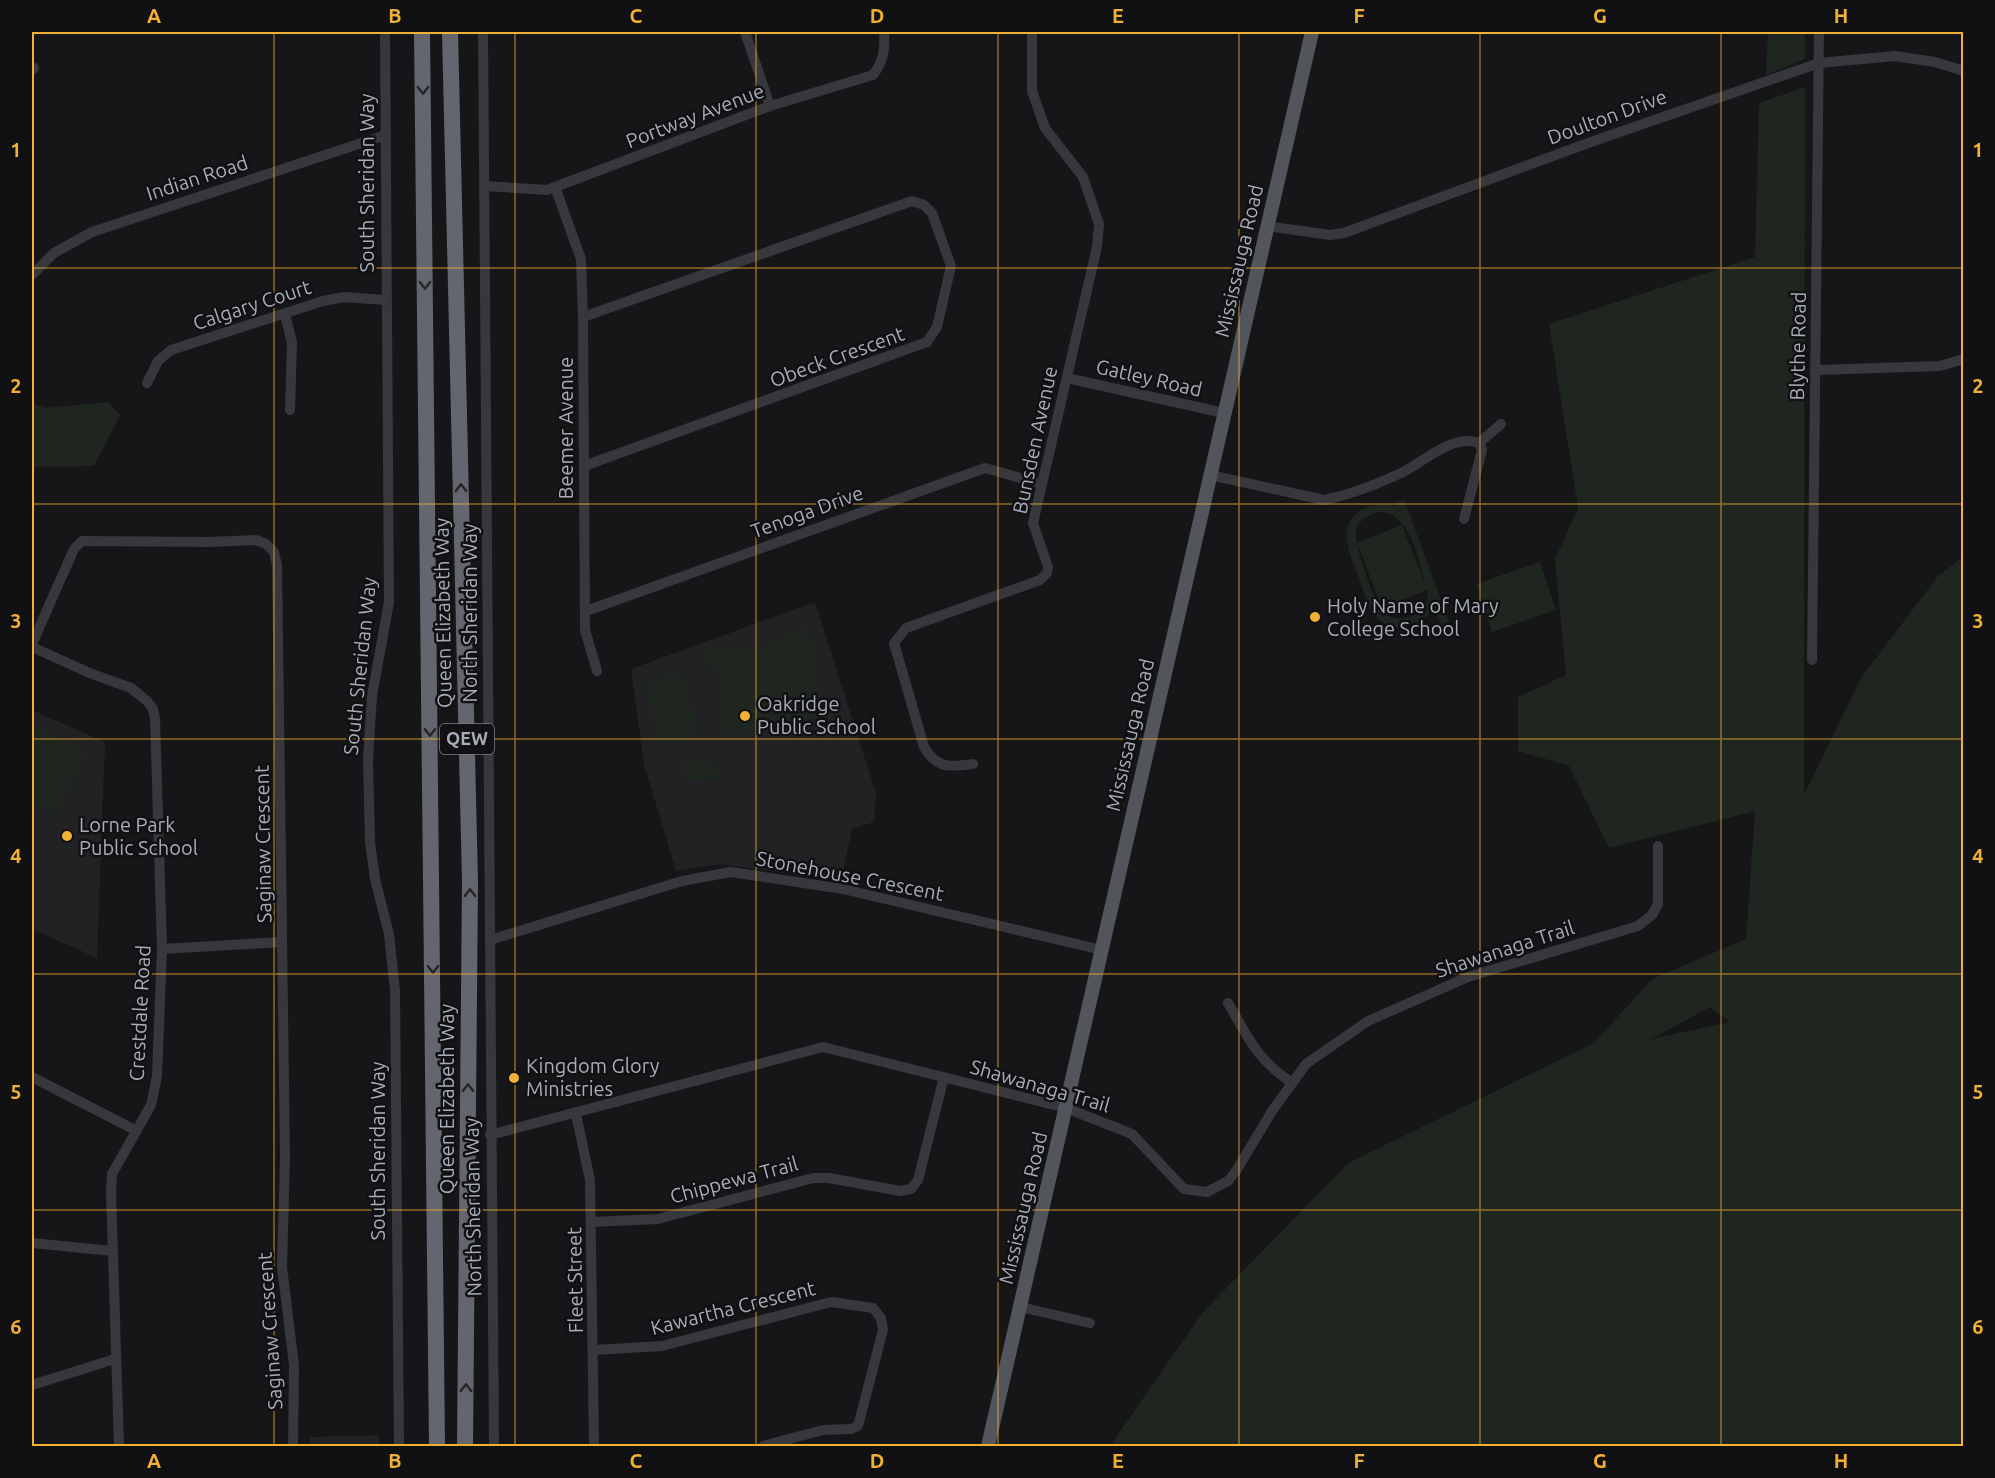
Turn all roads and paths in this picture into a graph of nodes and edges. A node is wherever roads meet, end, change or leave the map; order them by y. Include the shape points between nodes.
1 (385, 32) edge
2 (422, 32) edge
3 (450, 32) edge
4 (483, 32) edge
5 (745, 32) edge
6 (884, 32) edge
7 (1032, 32) edge
8 (1312, 32) edge
9 (1819, 32) edge
10 (1819, 63) junction
11 (1964, 71) edge
12 (770, 106) junction
13 (386, 135) junction
14 (485, 186) junction
15 (555, 187) junction
16 (1267, 226) junction
17 (32, 258) edge
18 (45, 260) junction
19 (32, 275) edge
20 (385, 300) junction
21 (285, 314) junction
22 (584, 317) junction
23 (1964, 359) edge
24 (1816, 370) junction
25 (1067, 378) junction
26 (147, 383) dead end
27 (291, 410) dead end
28 (1224, 413) junction
29 (1501, 424) dead end
30 (1479, 443) junction
31 (584, 466) junction
32 (1210, 475) junction
33 (1042, 484) junction
34 (1464, 519) dead end
35 (586, 611) junction
36 (32, 645) edge
37 (1812, 660) dead end
38 (597, 671) dead end
39 (973, 764) dead end
40 (1658, 846) dead end
41 (490, 940) junction
42 (282, 942) junction
43 (162, 949) junction
44 (1102, 950) junction
45 (1228, 1003) dead end
46 (32, 1077) edge
47 (944, 1077) junction
48 (1291, 1082) junction
49 (1066, 1108) junction
50 (576, 1114) junction
51 (137, 1131) junction
52 (490, 1135) junction
53 (592, 1222) junction
54 (32, 1243) edge
55 (113, 1251) junction
56 (1020, 1306) junction
57 (1090, 1323) dead end
58 (594, 1350) junction
59 (115, 1359) junction
60 (32, 1385) edge
61 (119, 1446) edge
62 (293, 1446) edge
63 (399, 1446) edge
64 (437, 1446) edge
65 (465, 1446) edge
66 (494, 1446) edge
67 (594, 1446) edge
68 (763, 1446) edge
69 (988, 1446) edge

1 - 13 street, South Sheridan Way
2 -> 64 highway, Queen Elizabeth Way / QEW
65 -> 3 highway, Queen Elizabeth Way / QEW via 470,882
4 - 14 street, North Sheridan Way
5 - 12 street
6 - 12 street, Portway Avenue via 885,50 873,75
7 - 25 street, Bunsden Avenue via 1032,91 1045,128 1083,177 1099,224
8 - 16 main road, Mississauga Road
9 - 10 street, Blythe Road
10 - 11 street, Doulton Drive via 1895,57 1935,62
10 - 16 street, Doulton Drive via 1344,233 1330,235
10 - 24 street, Blythe Road
12 - 15 street, Portway Avenue
13 - 18 street, Indian Road via 92,232
13 - 20 street, South Sheridan Way
14 - 15 street, Portway Avenue via 547,190
14 - 41 street, North Sheridan Way
15 - 22 street, Beemer Avenue via 581,259
16 - 28 main road, Mississauga Road
17 - 18 street
18 - 19 street, Indian Road
20 - 21 street, Calgary Court via 344,297
20 - 63 street, South Sheridan Way via 389,602 372,696 368,759 370,842 389,934 395,990
21 - 26 street, Calgary Court via 171,350 158,361
21 - 27 street via 292,343
22 - 31 street, Beemer Avenue
22 - 31 street, Obeck Crescent via 912,201 932,213 951,266 937,327 927,342
23 - 24 street via 1940,366
24 - 37 street, Blythe Road
25 - 28 street, Gatley Road
25 - 33 street, Bunsden Avenue
28 - 32 main road, Mississauga Road
29 - 30 street
30 - 32 street via 1471,440 1429,453 1416,466 1397,475 1324,500
30 - 34 street via 1481,460
31 - 35 street, Beemer Avenue
32 - 44 main road, Mississauga Road
33 - 35 street, Tenoga Drive via 985,468
33 - 39 street, Bunsden Avenue via 1033,523 1047,573 1040,580 906,628 894,643 929,757 946,767
35 - 38 street, Beemer Avenue via 585,630
36 - 42 street, Saginaw Crescent via 74,549 82,541 256,540 274,552
36 - 43 street, Crestdale Road via 131,688 153,709
40 - 48 street, Shawanaga Trail via 1658,904 1653,915 1638,927 1468,977 1430,993 1345,1036 1306,1064
41 - 44 street, Stonehouse Crescent via 682,881 731,872 843,889
41 - 52 street, North Sheridan Way
42 - 43 street
42 - 62 street, Saginaw Crescent via 282,1268 294,1365
43 - 51 street, Crestdale Road via 157,1076 151,1105
44 - 49 main road, Mississauga Road
45 - 48 street via 1254,1048 1271,1069
46 - 51 street
47 - 49 street, Shawanaga Trail
47 - 50 street, Shawanaga Trail via 823,1047
47 - 53 street, Chippewa Trail via 918,1180 911,1189 900,1191 813,1178 658,1219
48 - 49 street, Shawanaga Trail via 1236,1171 1228,1181 1207,1192 1184,1189 1132,1134
49 - 56 main road, Mississauga Road
50 - 52 street, Shawanaga Trail
50 - 53 street, Fleet Street via 588,1164
51 - 55 street, Crestdale Road via 112,1174
52 - 66 street, North Sheridan Way
53 - 58 street, Fleet Street
54 - 55 street
55 - 59 street, Crestdale Road
56 - 57 street
56 - 69 main road, Mississauga Road
58 - 67 street, Fleet Street
58 - 68 street, Kawartha Crescent via 662,1346 831,1302 878,1312 883,1330 858,1426 823,1430
59 - 60 street
59 - 61 street, Crestdale Road

